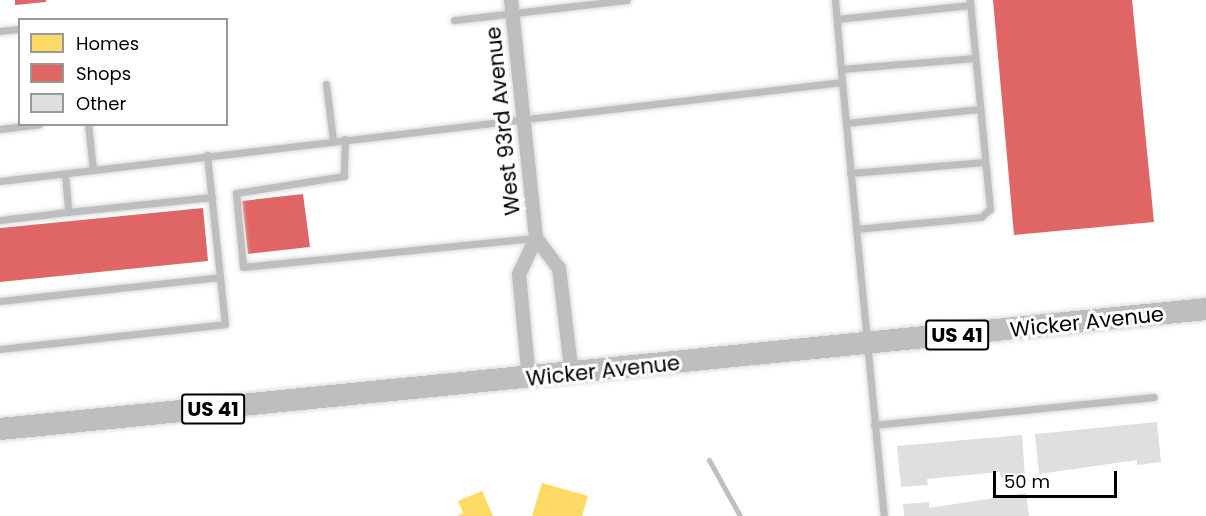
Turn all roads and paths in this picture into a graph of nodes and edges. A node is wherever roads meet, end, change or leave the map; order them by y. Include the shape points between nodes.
1 (627, 0) edge
2 (835, 0) edge
3 (970, 2) edge
4 (560, 4) edge
5 (512, 6) edge
6 (837, 19) junction
7 (454, 20) dead end
8 (18, 29) edge
9 (0, 31) edge
10 (975, 58) junction
11 (841, 69) junction
12 (842, 82) junction
13 (326, 84) dead end
14 (980, 108) junction
15 (524, 116) junction
16 (846, 123) junction
17 (23, 126) edge
18 (88, 126) edge
19 (0, 129) edge
20 (345, 139) junction
21 (333, 140) junction
22 (207, 155) junction
23 (986, 162) junction
24 (93, 170) junction
25 (850, 173) junction
26 (64, 174) junction
27 (0, 181) edge
28 (212, 197) junction
29 (68, 212) junction
30 (0, 220) edge
31 (855, 229) junction
32 (536, 238) junction
33 (220, 277) junction
34 (0, 301) edge
35 (1206, 309) edge
36 (866, 345) junction
37 (0, 349) edge
38 (572, 375) junction
39 (529, 379) junction
40 (1154, 397) dead end
41 (874, 425) junction
42 (0, 429) edge
43 (884, 516) edge

1 - 4 lane
2 - 6 lane
3 - 6 lane
3 - 10 lane
4 - 5 lane
5 - 7 lane
5 - 15 street, West 93rd Avenue
6 - 11 lane
8 - 9 lane
10 - 11 lane
10 - 14 lane
11 - 12 lane
12 - 15 lane
12 - 16 lane
13 - 21 lane
14 - 16 lane
14 - 23 lane
15 - 20 lane
15 - 32 street, West 93rd Avenue
16 - 25 lane
17 - 19 lane
18 - 24 lane
20 - 21 lane
20 - 32 lane via 344,176 236,193 243,267
21 - 22 lane
22 - 24 lane
22 - 28 lane
23 - 25 lane
23 - 31 lane via 990,209 981,217
24 - 26 lane
25 - 31 lane
26 - 27 lane
26 - 29 lane
28 - 29 lane
28 - 33 lane
29 - 30 lane
31 - 36 lane
32 - 38 street, West 93rd Avenue via 559,268
32 - 39 street, West 93rd Avenue via 519,274
33 - 34 lane
33 - 37 lane via 225,324
35 - 36 highway, Wicker Avenue / US 41
36 - 38 highway, Wicker Avenue / US 41
36 - 41 lane
38 - 39 highway, Wicker Avenue / US 41
39 - 42 highway, Wicker Avenue / US 41
40 - 41 lane
41 - 43 lane

